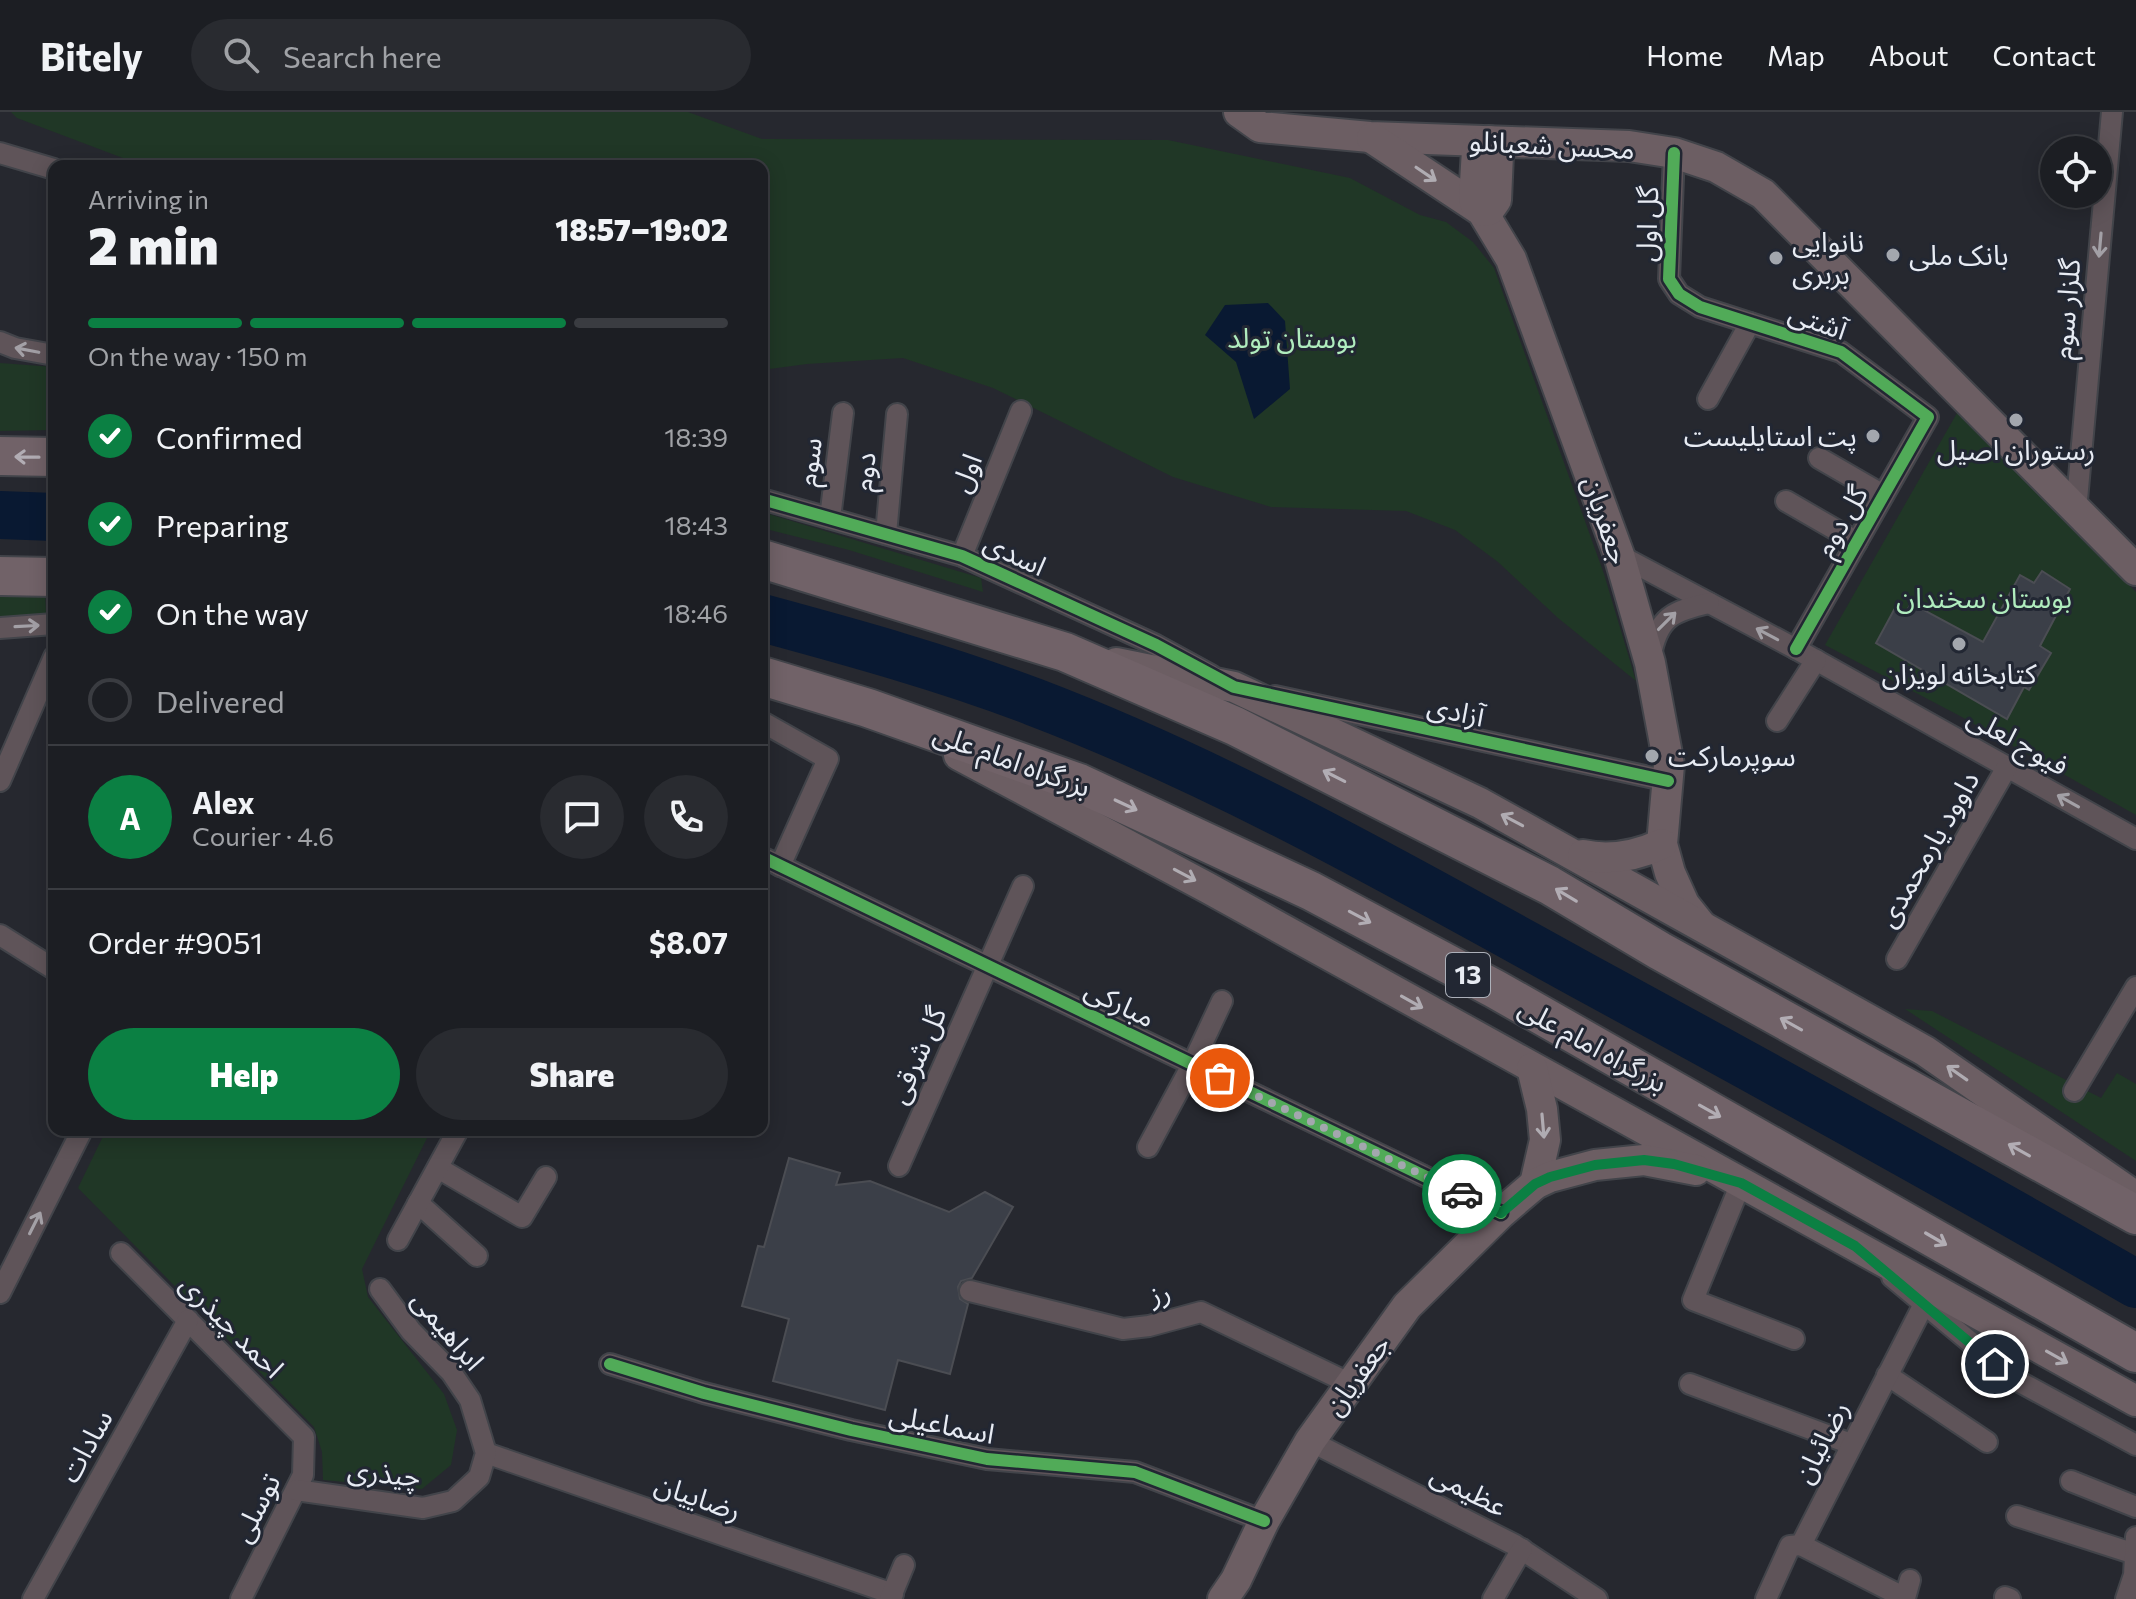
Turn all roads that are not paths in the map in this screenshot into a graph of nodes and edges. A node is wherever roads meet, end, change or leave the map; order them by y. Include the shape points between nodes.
1 (1239, 112) edge
2 (2112, 112) edge
3 (1370, 137) junction
4 (1489, 141) junction
5 (0, 153) edge
6 (1674, 153) junction
7 (48, 167) edge
8 (1482, 211) junction
9 (1679, 294) joint
10 (1750, 323) junction
11 (0, 342) edge
12 (48, 354) edge
13 (1708, 399) dead end
14 (1021, 411) dead end
15 (843, 413) dead end
16 (897, 414) dead end
17 (1928, 417) joint
18 (0, 456) edge
19 (48, 457) edge
20 (1819, 458) dead end
21 (1883, 495) junction
22 (768, 501) edge
23 (1786, 501) dead end
24 (2076, 511) junction
25 (830, 518) junction
26 (886, 534) junction
27 (1857, 542) junction
28 (1619, 555) junction
29 (962, 556) junction
30 (768, 561) edge
31 (2136, 570) edge
32 (0, 576) edge
33 (48, 577) edge
34 (1709, 603) junction
35 (48, 624) edge
36 (0, 628) edge
37 (1796, 649) junction
38 (1065, 652) junction
39 (1816, 660) junction
40 (1650, 663) junction
41 (48, 671) edge
42 (768, 678) edge
43 (1234, 687) junction
44 (868, 708) junction
45 (1777, 721) dead end
46 (768, 725) edge
47 (2007, 767) junction
48 (0, 781) edge
49 (1668, 781) junction
50 (2136, 839) edge
51 (1662, 844) junction
52 (1571, 852) junction
53 (771, 861) edge
54 (1023, 886) dead end
55 (1704, 928) junction
56 (0, 935) edge
57 (1897, 959) dead end
58 (48, 965) edge
59 (987, 966) junction
60 (2136, 987) edge
61 (1222, 1001) dead end
62 (1192, 1065) junction
63 (1532, 1068) junction
64 (2074, 1091) dead end
65 (79, 1136) edge
66 (455, 1136) edge
67 (1148, 1147) dead end
68 (899, 1166) dead end
69 (438, 1168) junction
70 (546, 1177) dead end
71 (1741, 1183) junction
72 (1535, 1184) junction
73 (2136, 1197) edge
74 (418, 1203) junction
75 (1501, 1213) junction
76 (2136, 1215) edge
77 (398, 1240) dead end
78 (1855, 1246) junction
79 (121, 1253) dead end
80 (477, 1256) dead end
81 (1, 1289) edge
82 (380, 1289) dead end
83 (970, 1291) dead end
84 (1924, 1304) junction
85 (188, 1320) junction
86 (1794, 1339) dead end
87 (2136, 1353) edge
88 (610, 1364) dead end
89 (1887, 1375) junction
90 (1351, 1384) junction
91 (1690, 1384) dead end
92 (2136, 1401) edge
93 (304, 1437) joint
94 (1310, 1441) junction
95 (1987, 1442) dead end
96 (1851, 1444) junction
97 (2136, 1445) edge
98 (486, 1453) junction
99 (2071, 1481) dead end
100 (296, 1490) junction
101 (2136, 1507) edge
102 (2017, 1516) dead end
103 (1264, 1521) junction
104 (1801, 1545) junction
105 (2135, 1545) edge
106 (1522, 1549) junction
107 (904, 1565) dead end
108 (1907, 1592) edge
109 (892, 1596) edge
110 (33, 1599) edge
111 (241, 1599) edge
112 (1223, 1599) edge
113 (1493, 1599) edge
114 (1597, 1599) edge
115 (1766, 1599) edge
116 (2126, 1599) edge

1 - 3 main road, محسن شعبانلو via 1260,127
2 -> 24 street, گلزار سوم
3 - 4 main road, محسن شعبانلو
3 -> 8 main road
4 - 6 main road, محسن شعبانلو via 1629,146
4 - 8 main road via 1477,150 1474,199
5 - 7 street
6 - 9 street, گل اول via 1669,279
6 - 24 main road, محسن شعبانلو via 1716,167 1763,194
8 - 28 main road, جعفریان via 1511,259
9 - 10 street, آشتی via 1700,307
10 - 13 street
10 - 17 street, آشتی via 1841,352
12 -> 11 street
14 - 29 street, اول
15 - 25 street, سوم
16 - 26 street, دوم
17 - 21 street, گل دوم
19 -> 18 highway
20 - 21 street
21 - 27 street, گل دوم
22 - 25 street, اسدی
23 - 27 street
24 - 31 main road, محسن شعبانلو
25 - 26 street, اسدی
26 - 29 street, اسدی
27 - 37 street, گل دوم
28 - 34 street, فیوج لعلی
28 - 40 main road, جعفریان
29 - 43 street, اسدی
30 - 38 highway
32 - 33 highway
37 -> 34 street, فیوج لعلی
40 -> 34 street via 1655,635 1666,619 1680,609
36 -> 35 street
37 - 39 street, فیوج لعلی
38 - 43 main road
76 -> 38 highway via 1549,885 1235,726
39 - 45 street
39 - 47 street, فیوج لعلی
40 - 49 main road, جعفریان
41 - 48 street
42 - 44 highway, بزرگراه امام علی / 13
43 - 49 street, آزادی
52 -> 43 main road
44 -> 63 main road via 1183,874
44 -> 87 highway, بزرگراه امام علی / 13 via 1079,783 1311,891 1495,989
46 - 53 street via 828,759
50 -> 47 street, فیوج لعلی
47 - 57 street, داوود یارمحمدی
49 - 51 main road, جعفریان
51 - 52 main road via 1622,857
51 - 55 main road, جعفریان via 1684,904
52 - 55 main road
53 - 59 street, مبارکی
54 - 59 street, گل شرقی
73 -> 55 main road via 1925,1051
56 - 58 street
59 - 62 street, مبارکی
59 - 68 street, گل شرقی
60 - 64 street
61 - 62 street
62 - 67 street
62 - 75 street, مبارکی
63 - 71 main road
63 -> 72 main road via 1545,1140
81 -> 65 street
66 - 69 street
69 - 70 street via 522,1217
69 - 74 street
71 - 72 main road, جعفریان via 1644,1160 1595,1165
71 - 78 main road
71 - 86 street via 1693,1300
72 - 75 main road, جعفریان
74 - 77 street
74 - 80 street
75 - 90 main road, جعفریان via 1407,1306
78 - 84 street
78 -> 92 main road
79 - 85 street, احمد چیذری
82 - 98 street, ابراهیمی via 470,1400
83 - 90 street, رز via 1123,1329 1201,1312
84 - 89 street, رضائیان
84 - 97 street via 2016,1380
85 - 93 street, احمد چیذری
85 - 110 street, سادات
88 - 103 street, اسماعیلی via 704,1393 987,1459 1135,1472
89 - 95 street
89 - 96 street, رضائیان
90 - 94 main road, جعفریان
91 - 96 street
93 - 100 street, توسلی via 303,1475
94 - 103 main road, جعفریان
94 - 106 street, عظیمی
96 - 104 street, رضائیان
98 - 100 street, چیذری via 479,1477 453,1501 423,1508
98 - 109 street, رضاییان
99 - 101 street
100 - 111 street, توسلی
102 - 105 street
103 - 112 main road, جعفریان
104 - 108 street
104 - 115 street, رضائیان via 1790,1546
105 - 116 street
106 - 113 street
106 - 114 street, عظیمی
107 - 109 street, رضاییان

